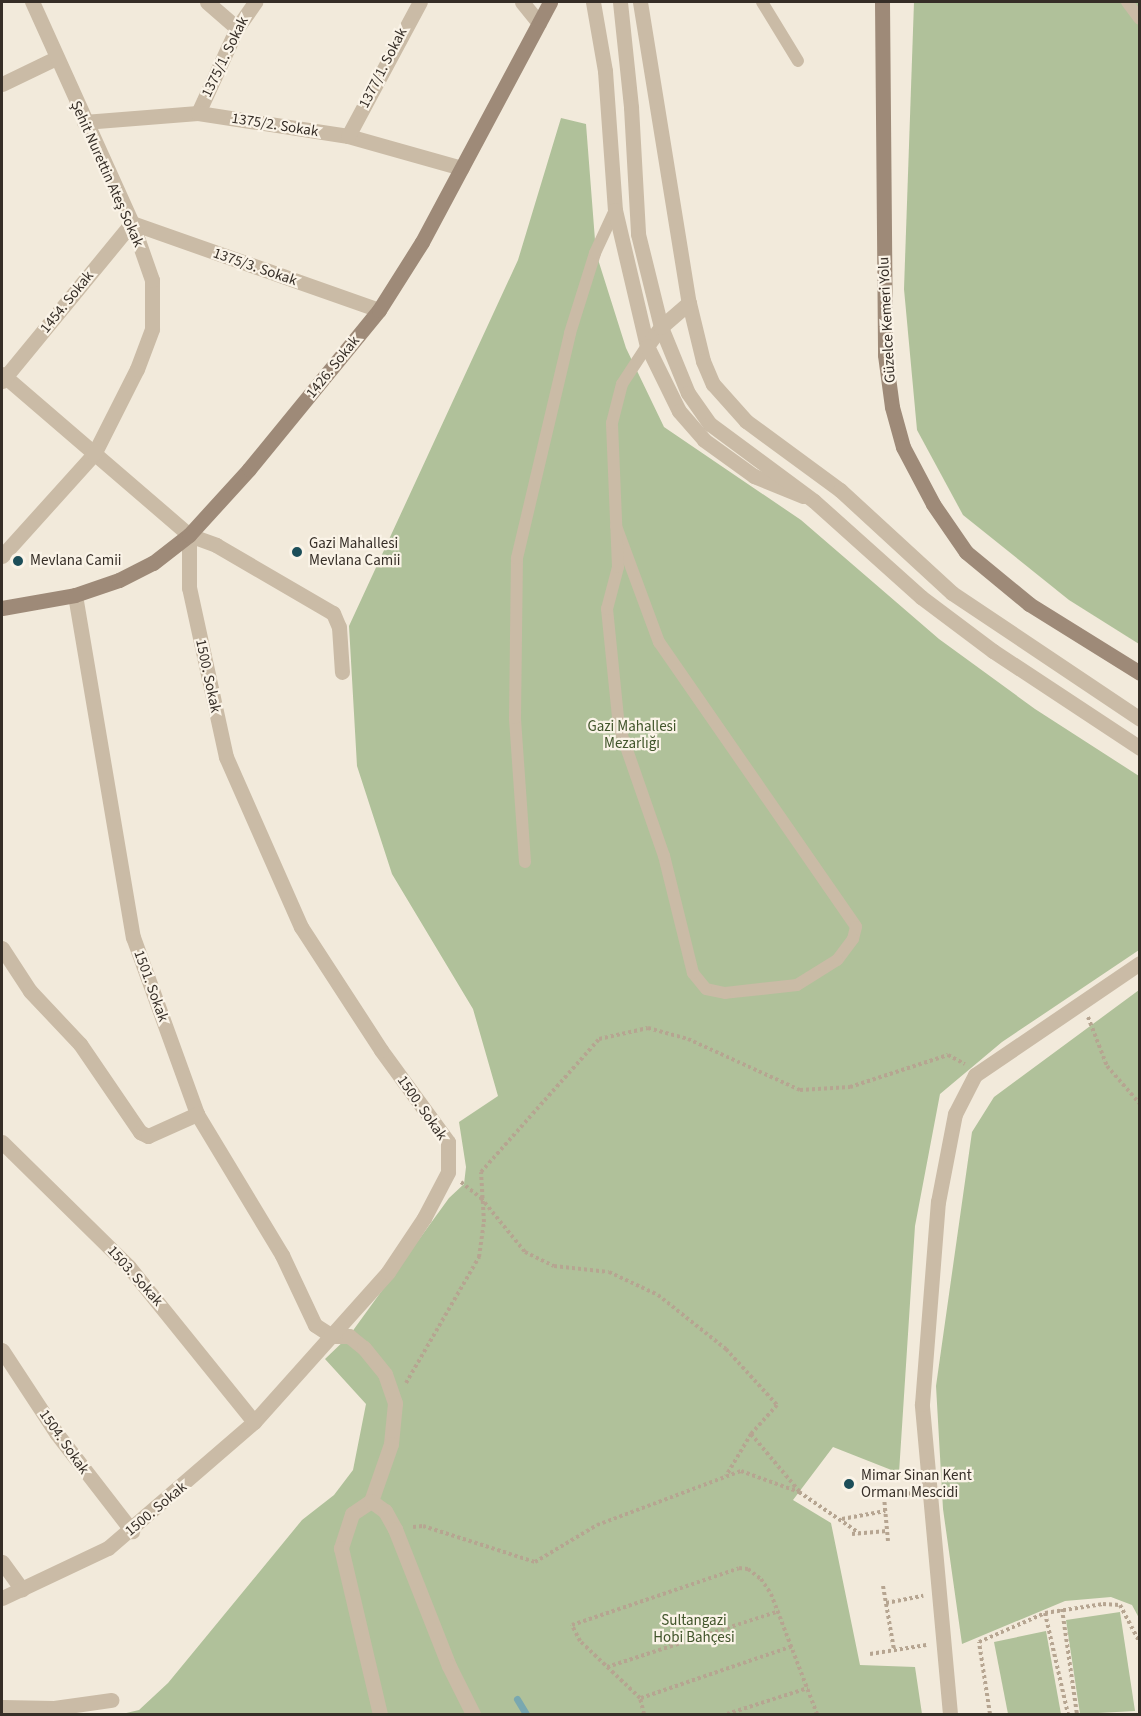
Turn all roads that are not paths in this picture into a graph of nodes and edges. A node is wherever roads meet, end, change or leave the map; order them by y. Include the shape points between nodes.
1 (32, 2) edge
2 (207, 2) edge
3 (255, 2) edge
4 (420, 2) edge
5 (522, 2) edge
6 (550, 2) edge
7 (593, 2) edge
8 (620, 2) edge
9 (640, 2) edge
10 (762, 2) edge
11 (882, 2) edge
12 (1127, 2) edge
13 (1140, 20) edge
14 (539, 22) junction
15 (237, 28) junction
16 (56, 58) junction
17 (798, 61) dead end
18 (2, 84) edge
19 (198, 113) junction
20 (84, 122) junction
21 (348, 136) junction
22 (462, 168) junction
23 (615, 210) junction
24 (132, 223) junction
25 (689, 303) junction
26 (379, 310) junction
27 (661, 327) junction
28 (647, 346) junction
29 (3, 378) edge
30 (94, 454) junction
31 (814, 501) junction
32 (616, 526) junction
33 (189, 535) junction
34 (2, 556) edge
35 (75, 594) junction
36 (2, 608) edge
37 (342, 672) dead end
38 (1140, 673) edge
39 (1140, 719) edge
40 (1140, 748) edge
41 (525, 862) dead end
42 (2, 948) edge
43 (1140, 963) edge
44 (197, 1114) junction
45 (2, 1142) edge
46 (332, 1336) junction
47 (2, 1350) edge
48 (254, 1422) junction
49 (371, 1501) junction
50 (132, 1531) junction
51 (2, 1563) edge
52 (22, 1590) junction
53 (2, 1598) edge
54 (111, 1700) dead end
55 (2, 1707) edge
56 (380, 1714) edge
57 (473, 1714) edge
58 (950, 1714) edge

1 - 16 street, Şehit Nurettin Ateş Sokak
2 - 15 street
3 - 15 street, 1375/1. Sokak
4 - 21 street, 1377/1. Sokak
5 - 14 street
6 - 14 main road, 1426. Sokak
7 - 23 street via 605,71
8 - 27 street via 638,234
9 - 25 street
10 - 17 lane
11 - 38 main road, Güzelce Kemeri Yolu via 885,356 892,407 903,447 933,504 966,552 1029,604
12 - 13 lane
14 - 22 main road, 1426. Sokak
15 - 19 street, 1375/1. Sokak
16 - 18 street
16 - 20 street, Şehit Nurettin Ateş Sokak
19 - 20 street, 1375/2. Sokak
19 - 21 street, 1375/2. Sokak
20 - 24 street, Şehit Nurettin Ateş Sokak
21 - 22 street, 1375/2. Sokak
22 - 26 main road, 1426. Sokak
23 - 28 street
23 - 41 lane via 596,253 570,333 517,558 515,718
24 - 26 street, 1375/3. Sokak
24 - 29 street, 1454. Sokak
24 - 30 street, Şehit Nurettin Ateş Sokak via 152,280 152,329 137,369
25 - 27 street
25 - 39 street via 703,361 713,384 746,421 840,490 952,593
26 - 33 main road, 1426. Sokak via 249,469
27 - 28 street
27 - 31 street via 688,393 710,424
28 - 31 street via 679,411 704,440 754,476
28 - 32 lane via 622,384 612,423
29 - 30 street
30 - 33 street
30 - 34 street, Şehit Nurettin Ateş Sokak
31 - 40 street via 921,597 993,651
32 - 32 lane via 618,567 607,609 619,728 664,856 693,974 706,989 725,993 797,985 837,960 853,939 856,927 659,642
33 - 35 main road, 1426. Sokak via 153,563 119,580
33 - 37 street via 216,545 333,613 339,627
33 - 46 street, 1500. Sokak via 189,588 226,757 301,927 381,1050 448,1142 448,1172 424,1218 388,1272
35 - 36 main road, 1426. Sokak
35 - 44 street, 1501. Sokak via 133,937
42 - 44 street via 30,991 80,1044 140,1132 148,1136
43 - 58 street via 975,1075 955,1113 939,1202 922,1404
44 - 46 street, 1501. Sokak via 282,1255 315,1324
45 - 48 street, 1503. Sokak via 129,1267
46 - 48 street, 1500. Sokak
46 - 49 street via 349,1336 364,1348 385,1374 395,1403 391,1444
47 - 50 street, 1504. Sokak via 57,1434
48 - 50 street, 1500. Sokak
49 - 56 street via 352,1514 341,1548
49 - 57 street via 385,1511 395,1529 449,1666
50 - 52 street, 1500. Sokak via 108,1548
51 - 52 street
52 - 53 street, 1500. Sokak
54 - 55 street via 54,1708

